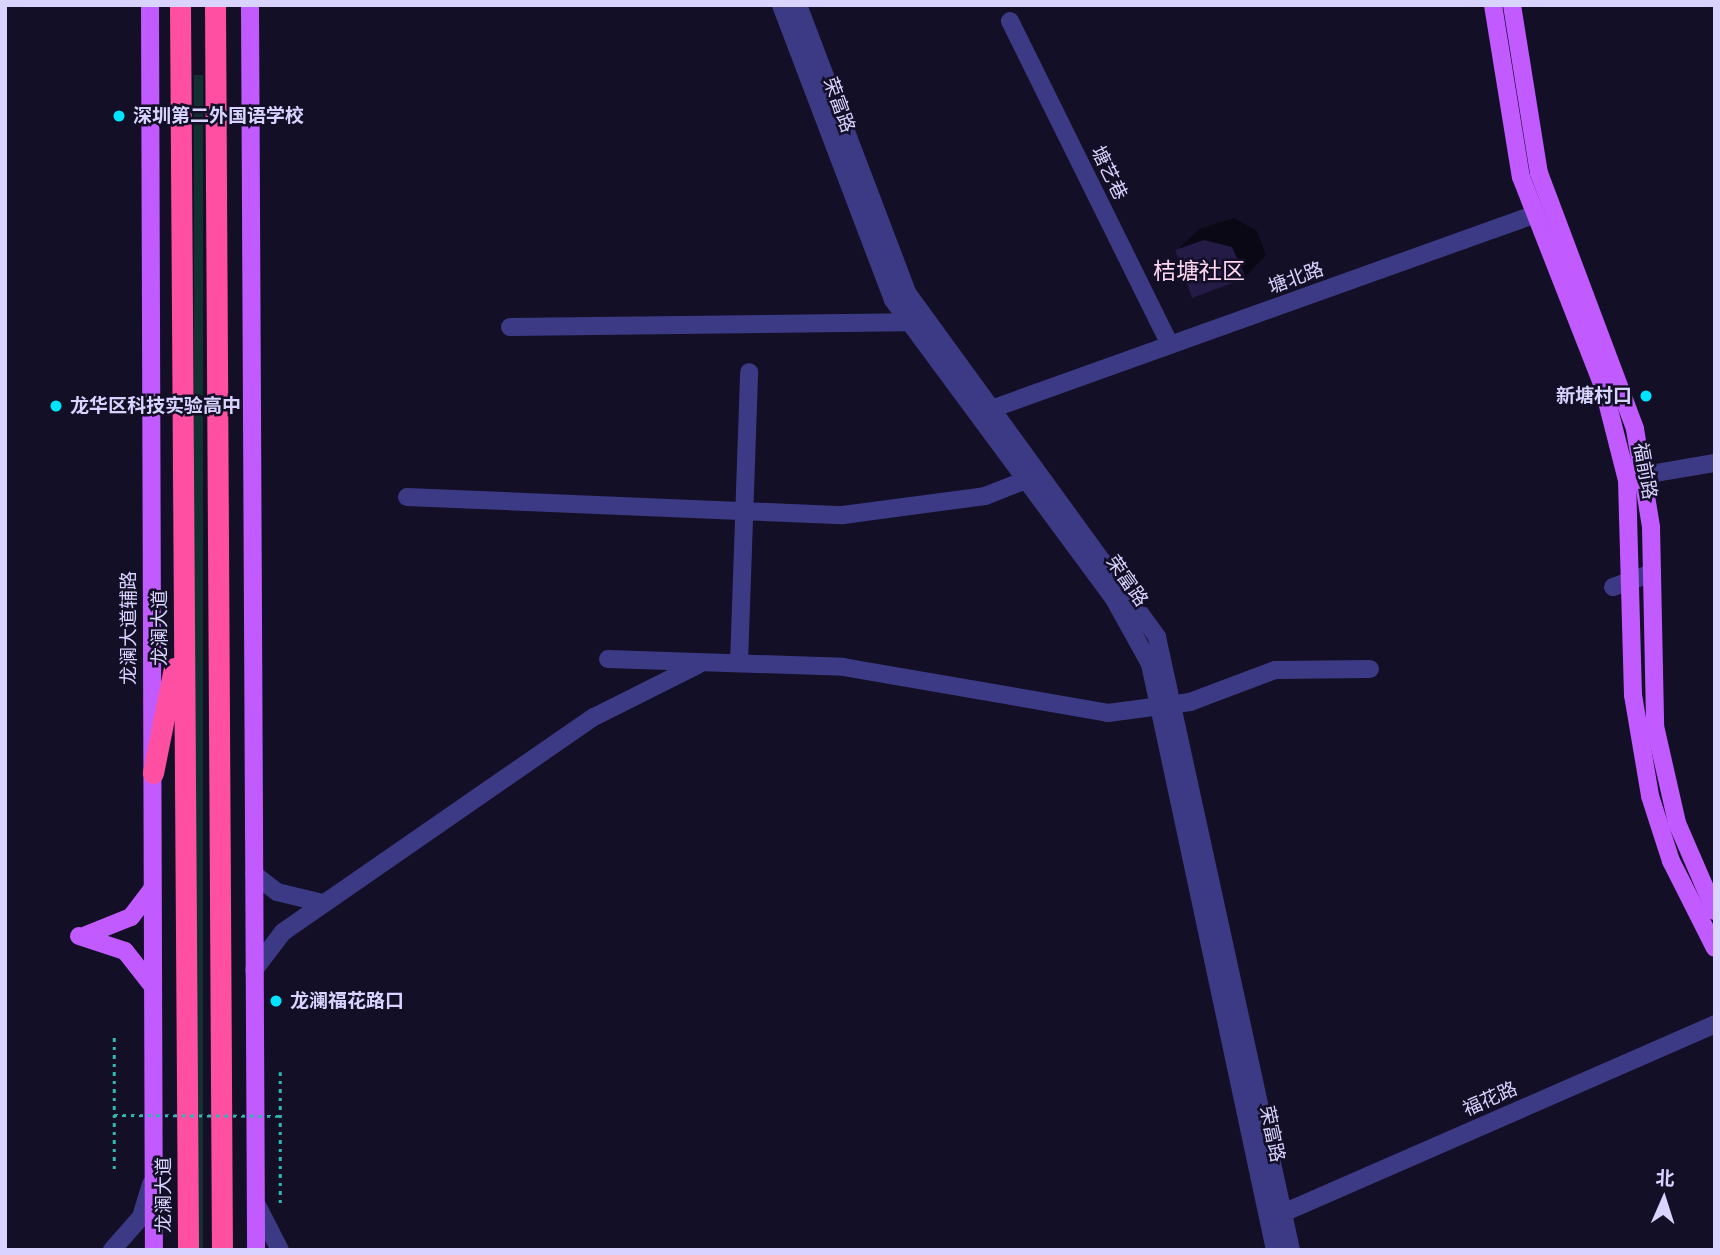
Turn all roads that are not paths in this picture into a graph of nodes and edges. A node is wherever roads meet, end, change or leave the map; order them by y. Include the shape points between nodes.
1 (145, 5) edge
2 (150, 5) edge
3 (180, 5) edge
4 (215, 5) edge
5 (250, 5) edge
6 (781, 5) edge
7 (798, 5) edge
8 (1493, 5) edge
9 (1512, 5) edge
10 (1010, 21) dead end
11 (150, 35) junction
12 (1550, 209) junction
13 (1533, 215) junction
14 (907, 322) junction
15 (510, 327) dead end
16 (1170, 345) junction
17 (750, 372) dead end
18 (984, 411) junction
19 (1715, 463) edge
20 (1644, 475) junction
21 (1026, 480) junction
22 (407, 497) dead end
23 (744, 511) junction
24 (1652, 573) junction
25 (1634, 580) junction
26 (1613, 587) dead end
27 (183, 621) junction
28 (608, 659) dead end
29 (705, 662) junction
30 (739, 663) junction
31 (1370, 668) dead end
32 (1167, 706) junction
33 (153, 773) junction
34 (254, 874) junction
35 (154, 884) junction
36 (323, 903) junction
37 (1715, 911) edge
38 (1715, 948) edge
39 (254, 970) junction
40 (153, 989) junction
41 (1715, 1024) edge
42 (154, 1167) junction
43 (256, 1201) junction
44 (1283, 1213) junction
45 (112, 1250) edge
46 (155, 1250) edge
47 (188, 1250) edge
48 (222, 1250) edge
49 (256, 1250) edge
50 (280, 1250) edge
51 (1275, 1250) edge
52 (1291, 1250) edge

1 - 11 main road
2 - 11 main road, 龙澜大道辅路
3 - 27 highway, 龙澜大道
4 - 48 highway
5 - 34 main road
6 - 14 street, 荣富路 via 880,276
7 - 18 street, 荣富路 via 896,268
8 - 13 main road, 福前路 via 1505,106
9 - 12 main road, 福前路 via 1523,103
10 - 16 street, 塘艺巷
11 - 33 main road, 龙澜大道辅路
12 - 13 street, 塘北路
12 - 20 main road, 福前路 via 1621,380
13 - 16 street, 塘北路
13 - 25 main road, 福前路 via 1617,433
14 - 15 street
14 - 18 street, 荣富路
16 - 18 street, 塘北路
17 - 23 street
18 - 21 street, 荣富路
18 - 32 street, 荣富路 via 1145,612
19 - 20 street
20 - 24 main road, 福前路
21 - 23 street via 985,496 862,514
21 - 32 street, 荣富路 via 1132,624
22 - 23 street
23 - 30 street
24 - 25 street
24 - 37 main road, 福前路 via 1649,660 1660,759 1688,854
25 - 26 street
25 - 38 main road, 福前路 via 1631,660 1642,763 1671,861
27 - 33 highway
27 - 47 highway, 龙澜大道
28 - 29 street
29 - 30 street
29 - 36 street via 594,717
30 - 32 street via 843,667 1088,712
31 - 32 street via 1275,670
32 - 44 street, 荣富路
32 - 51 street, 荣富路
33 - 35 main road, 龙澜大道辅路
34 - 36 street via 277,892
34 - 39 main road
35 - 40 main road, 龙澜大道辅路
35 - 40 main road via 131,917 79,936 125,951 140,964
36 - 39 street via 283,932
39 - 43 main road
40 - 42 main road, 龙澜大道辅路
41 - 44 street, 福花路
42 - 45 street via 141,1217
42 - 46 main road, 龙澜大道辅路
43 - 49 main road
43 - 50 street
44 - 52 street, 荣富路

